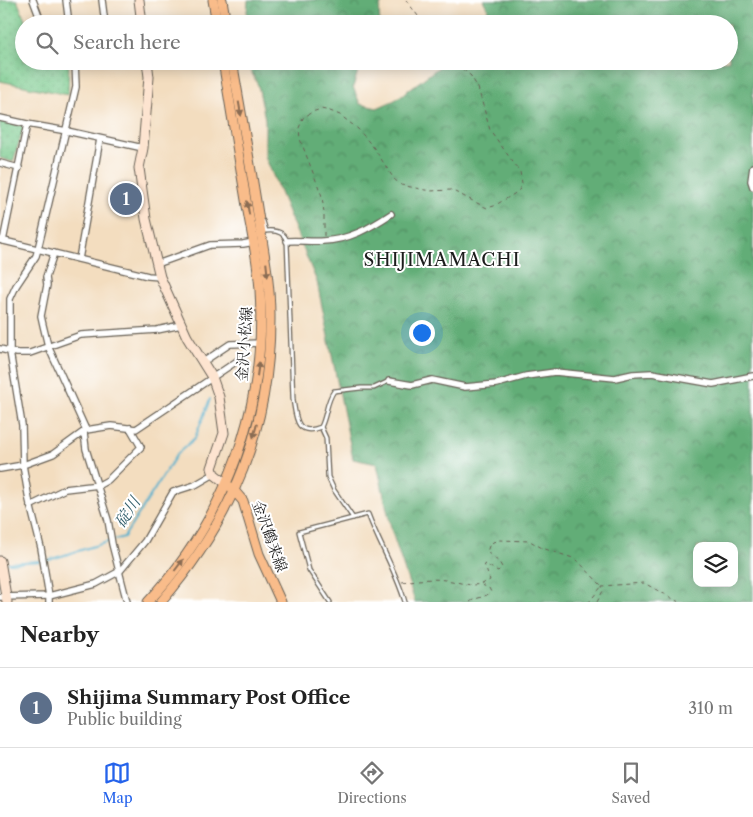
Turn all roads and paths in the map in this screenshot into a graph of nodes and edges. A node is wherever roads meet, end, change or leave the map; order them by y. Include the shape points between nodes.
1 (33, 0) edge
2 (66, 0) edge
3 (102, 0) edge
4 (139, 0) edge
5 (213, 0) edge
6 (222, 0) edge
7 (406, 0) edge
8 (39, 15) edge
9 (68, 15) edge
10 (104, 15) edge
11 (141, 15) edge
12 (216, 15) edge
13 (224, 15) edge
14 (417, 15) edge
15 (75, 70) edge
16 (148, 70) edge
17 (225, 70) edge
18 (234, 70) edge
19 (463, 70) edge
20 (0, 118) edge
21 (27, 124) junction
22 (67, 131) junction
23 (100, 139) junction
24 (144, 148) junction
25 (0, 163) edge
26 (753, 167) edge
27 (19, 168) junction
28 (254, 187) junction
29 (753, 187) edge
30 (391, 214) dead end
31 (1, 241) edge
32 (288, 241) junction
33 (324, 241) junction
34 (254, 242) junction
35 (38, 249) junction
36 (54, 253) junction
37 (79, 259) junction
38 (157, 264) junction
39 (160, 277) junction
40 (181, 325) junction
41 (261, 343) junction
42 (48, 346) junction
43 (0, 349) edge
44 (10, 352) junction
45 (240, 359) dead end
46 (203, 362) junction
47 (753, 376) edge
48 (212, 378) junction
49 (390, 381) joint
50 (320, 427) junction
51 (130, 428) junction
52 (85, 431) junction
53 (23, 465) junction
54 (0, 469) edge
55 (214, 474) junction
56 (227, 484) junction
57 (98, 485) junction
58 (235, 490) junction
59 (30, 506) junction
60 (353, 518) junction
61 (0, 561) edge
62 (120, 571) junction
63 (399, 583) junction
64 (481, 585) junction
65 (602, 586) junction
66 (4, 598) edge
67 (49, 599) edge
68 (127, 602) edge
69 (148, 602) edge
70 (161, 602) edge
71 (281, 602) edge
72 (330, 602) edge
73 (405, 602) edge
74 (470, 602) edge
75 (589, 602) edge
76 (597, 602) edge
77 (679, 602) edge

1 - 8 street
2 - 9 street
3 - 10 street
4 - 11 street
5 - 12 main road
6 - 13 main road
7 - 14 path
15 - 22 street via 76,87
16 - 24 street
34 -> 17 main road, 金沢小松線
18 -> 28 main road, 金沢小松線
19 - 33 path via 478,88 490,130 520,172 520,189 487,208 451,190 430,191 401,185 358,129 330,111 312,112 302,118 299,128 322,196
20 - 21 street
21 - 22 street
21 - 27 street
22 - 23 street
22 - 35 street
23 - 24 street
23 - 37 street
24 - 38 street via 139,168 146,219
25 - 27 street
26 - 29 street
27 - 31 street
28 - 32 lane via 266,231 279,232
28 -> 58 main road, 金沢小松線 via 268,279 269,342 258,421
30 - 33 street via 351,236
31 - 35 street
32 - 33 street
32 - 50 lane via 296,421 302,429 310,431
34 - 38 street via 210,245
34 - 41 main road, 金沢小松線 via 260,288
35 - 36 street
35 - 44 street via 10,300
36 - 37 street
36 - 42 street via 46,276 41,316
37 - 39 street
38 - 39 street
39 - 40 street
40 - 42 street via 157,330 81,335
40 - 46 street
41 - 46 street via 230,344
56 -> 41 main road, 金沢小松線 via 254,396
42 - 44 street via 30,353
42 - 52 street
43 - 44 street
44 - 53 street via 22,425
45 - 48 street
46 - 48 street
47 - 49 street via 713,384 652,373 615,378 554,372 464,387 432,380 412,385
48 - 51 street via 136,429
48 - 55 street via 224,427 212,466
49 - 50 lane via 374,388 334,391
50 - 60 lane via 326,438 328,478
51 - 52 street via 112,426
51 - 57 street via 141,447 108,480
52 - 53 street via 53,454
52 - 57 street via 86,449
53 - 54 street
53 - 59 street
55 - 56 street
55 - 62 street via 173,492 145,541
56 - 58 main road, 金沢鶴来線
69 -> 56 main road, 金沢小松線 via 194,544
57 - 59 street via 64,489
57 - 62 street
58 - 70 main road, 金沢小松線 via 215,530
58 - 71 main road, 金沢鶴来線 via 243,501 259,554
59 - 67 street
60 - 63 lane via 368,514
60 - 72 lane via 299,532 309,570
61 - 66 street
62 - 67 street via 96,584
62 - 68 street
63 - 64 path via 434,579
63 - 73 lane
64 - 65 path via 490,580 484,564 498,571 502,566 487,552 489,546 499,540 530,541 576,559
64 - 74 path via 491,592
65 - 75 path
65 - 76 path via 603,592
65 - 77 path via 644,583
66 - 67 street

